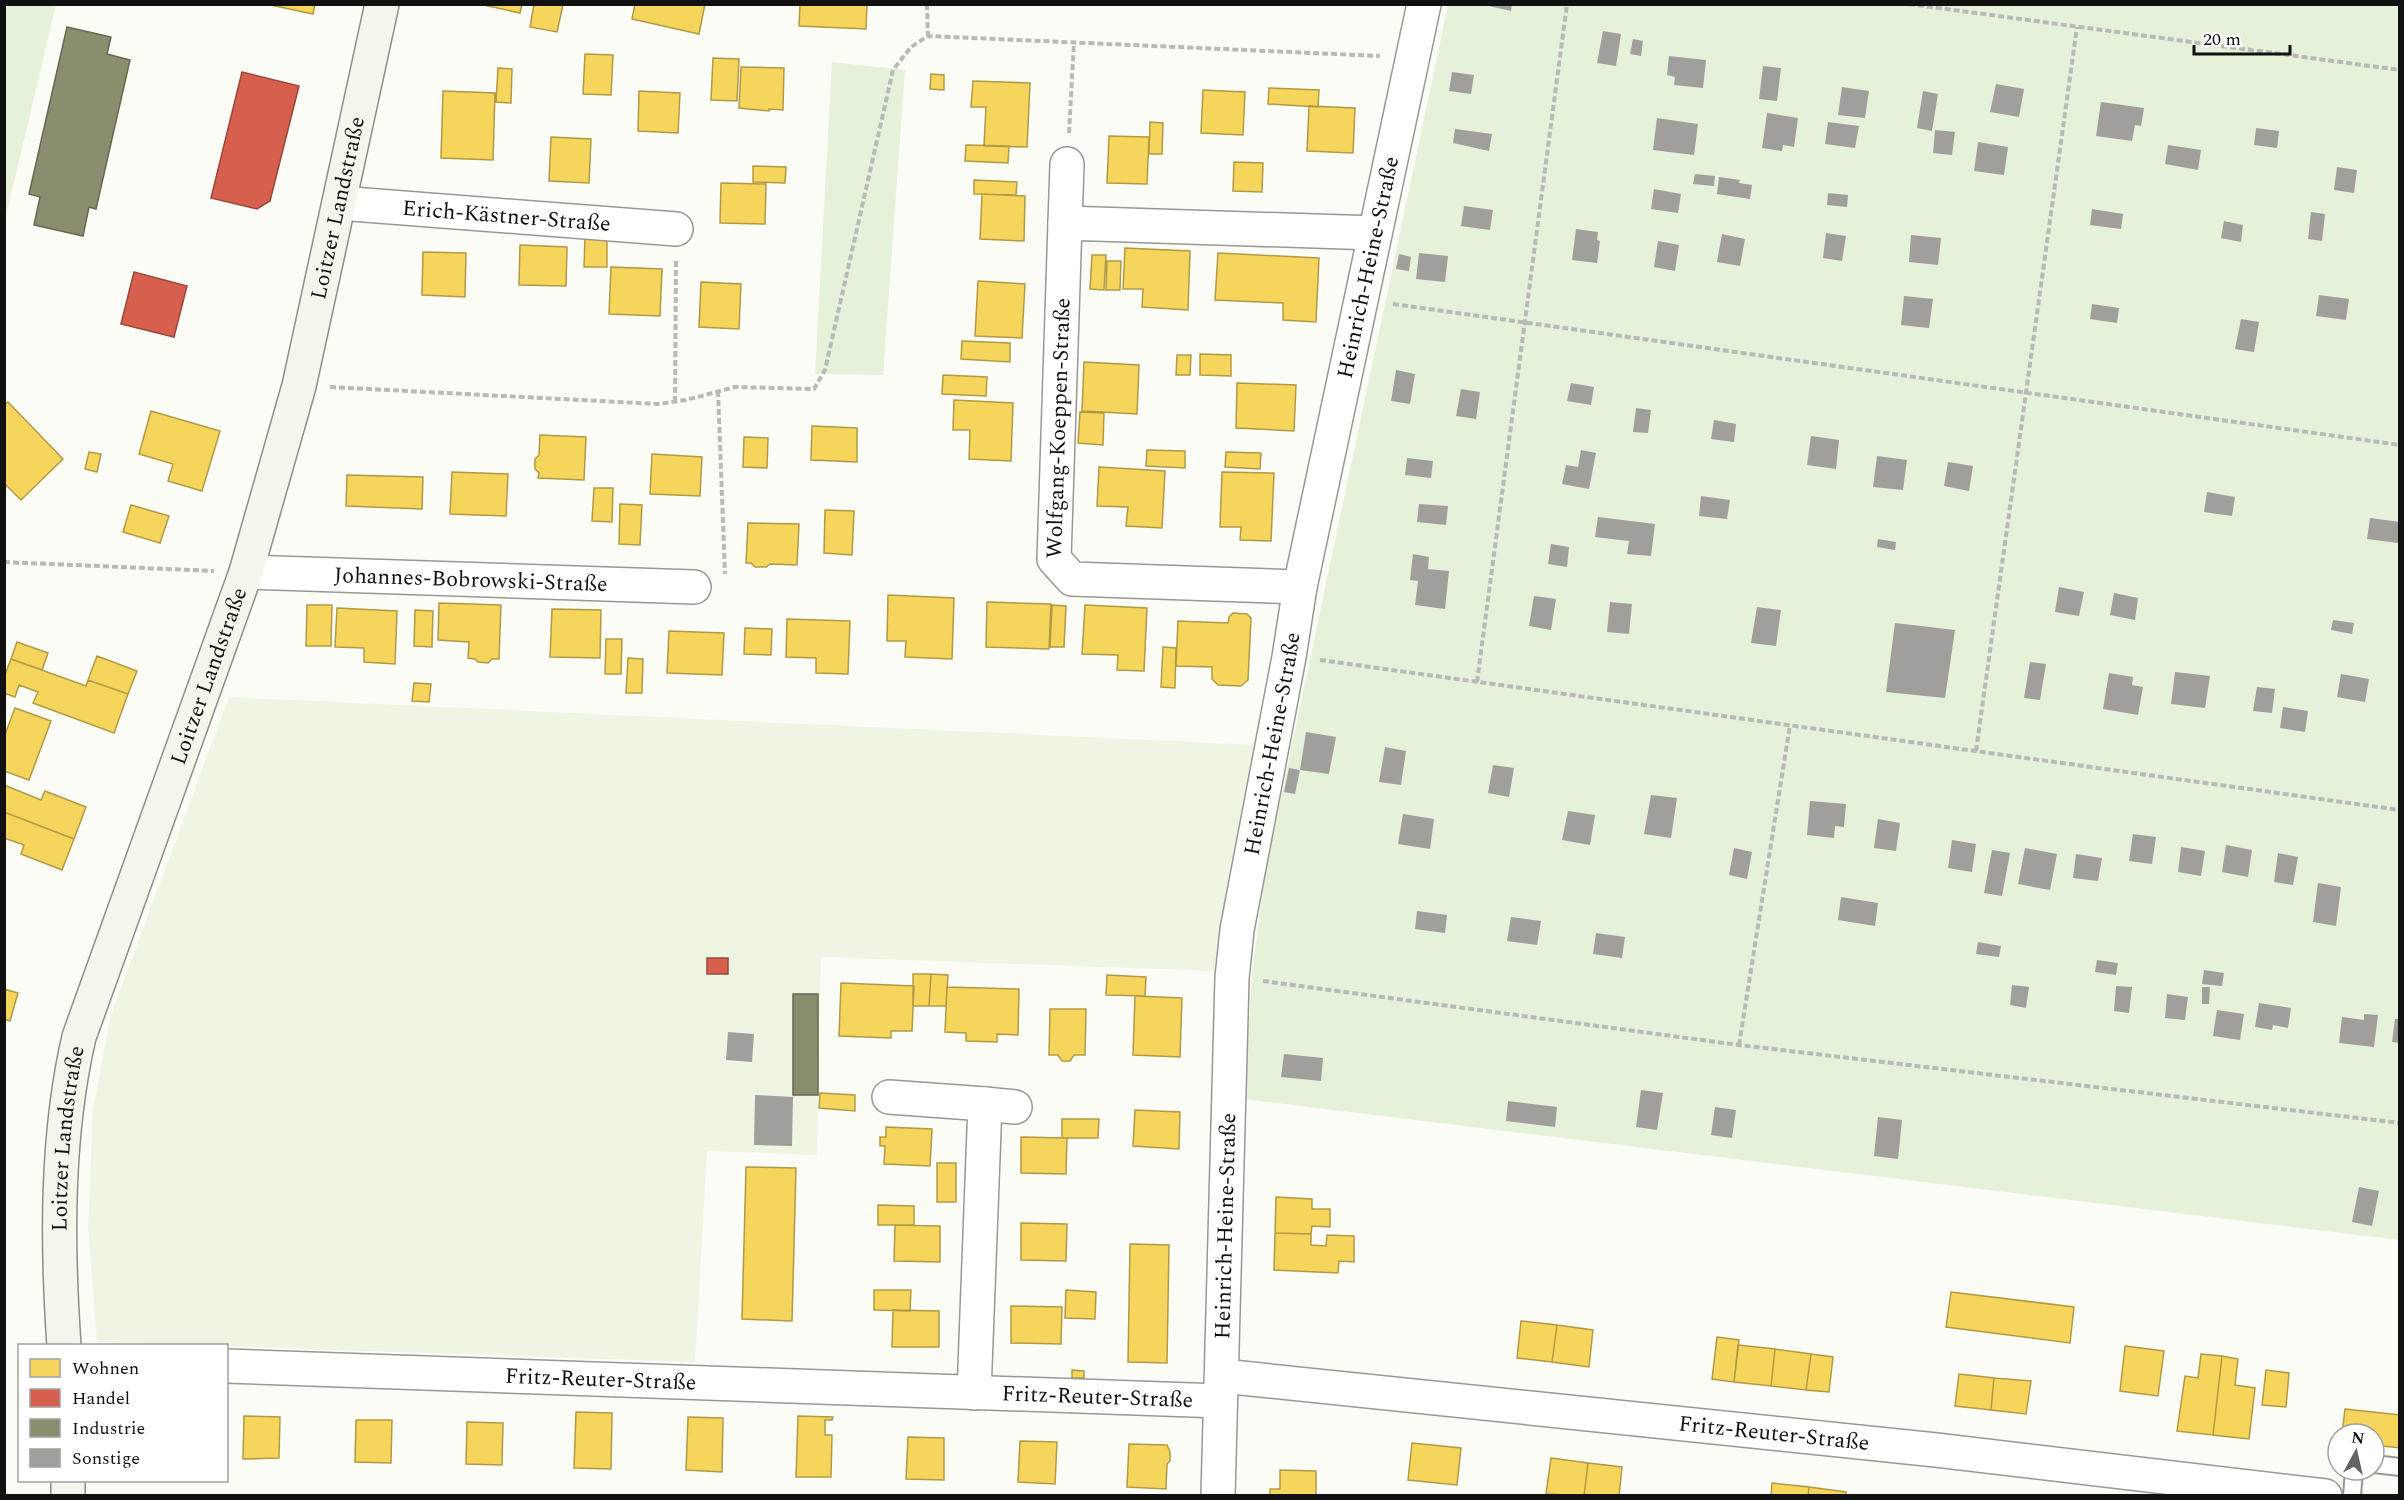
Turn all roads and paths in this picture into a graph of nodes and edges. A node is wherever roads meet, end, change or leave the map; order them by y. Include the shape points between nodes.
1 (382, 4) edge
2 (927, 4) edge
3 (1424, 4) edge
4 (1567, 4) edge
5 (1909, 4) edge
6 (2077, 27) junction
7 (928, 36) junction
8 (1074, 42) junction
9 (1413, 58) junction
10 (2400, 70) edge
11 (1067, 164) joint
12 (339, 203) junction
13 (1065, 223) junction
14 (676, 229) joint
15 (1375, 233) junction
16 (1362, 298) junction
17 (1525, 322) junction
18 (299, 386) junction
19 (718, 391) junction
20 (2026, 392) junction
21 (675, 402) junction
22 (2400, 445) edge
23 (4, 562) edge
24 (246, 572) junction
25 (694, 587) joint
26 (1300, 587) junction
27 (1289, 657) junction
28 (1477, 682) junction
29 (1790, 725) junction
30 (1976, 751) junction
31 (2400, 810) edge
32 (1232, 978) junction
33 (1739, 1045) junction
34 (889, 1097) dead end
35 (2400, 1123) edge
36 (64, 1344) edge
37 (228, 1366) edge
38 (1221, 1389) junction
39 (974, 1393) junction
40 (1218, 1496) edge
41 (2325, 1496) edge

1 - 12 main road, Loitzer Landstraße
2 - 7 path
3 - 9 street, Heinrich-Heine-Straße
4 - 17 path
5 - 6 path
6 - 10 path
6 - 20 path
7 - 8 path
7 - 19 path via 911,47 893,70 825,370 814,389 735,387
8 - 9 path
8 - 11 path
9 - 15 street, Heinrich-Heine-Straße
11 - 13 street, Wolfgang-Koeppen-Straße
12 - 14 street, Erich-Kästner-Straße
12 - 18 main road, Loitzer Landstraße
13 - 15 street
13 - 26 street, Wolfgang-Koeppen-Straße via 1054,559 1072,579
14 - 21 path
15 - 16 street, Heinrich-Heine-Straße
16 - 17 path
16 - 26 street, Heinrich-Heine-Straße
17 - 20 path
17 - 28 path
18 - 21 path
18 - 24 main road, Loitzer Landstraße
19 - 21 path
19 - 25 path via 725,579
20 - 22 path
20 - 30 path
23 - 24 path
24 - 25 street, Johannes-Bobrowski-Straße
24 - 36 main road, Loitzer Landstraße via 79,1037 69,1083 60,1207
26 - 27 street, Heinrich-Heine-Straße
27 - 28 path
27 - 32 street, Heinrich-Heine-Straße via 1237,930
28 - 29 path
29 - 30 path
29 - 33 path
30 - 31 path
32 - 33 path
32 - 38 street, Heinrich-Heine-Straße
33 - 35 path
34 - 39 street, Fritz-Reuter-Straße via 1000,1105
37 - 39 street, Fritz-Reuter-Straße
38 - 39 street, Fritz-Reuter-Straße
38 - 40 street, Heinrich-Heine-Straße
38 - 41 street, Fritz-Reuter-Straße via 1936,1450

